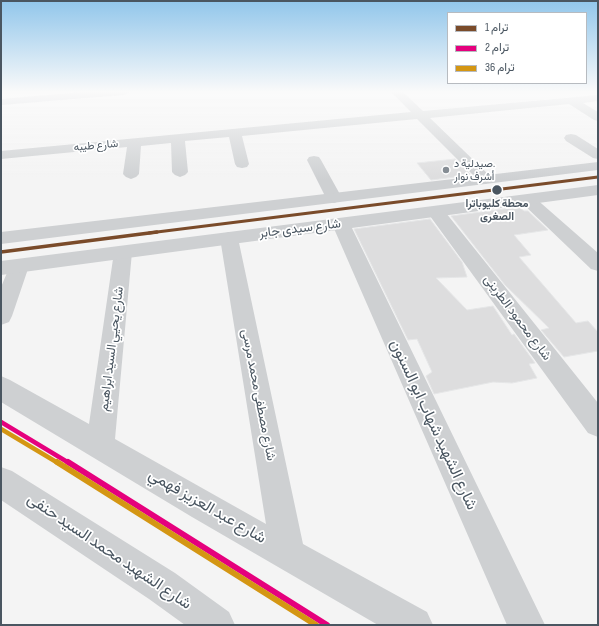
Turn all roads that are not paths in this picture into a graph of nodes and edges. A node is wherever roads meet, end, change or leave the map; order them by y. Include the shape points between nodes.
1 (357, 121) edge
2 (427, 121) edge
3 (235, 133) junction
4 (178, 138) junction
5 (571, 138) dead end
6 (134, 142) junction
7 (1, 155) edge
8 (598, 155) edge
9 (314, 160) dead end
10 (242, 164) dead end
11 (598, 166) edge
12 (180, 172) dead end
13 (131, 174) dead end
14 (485, 180) junction
15 (598, 190) edge
16 (334, 198) junction
17 (528, 200) junction
18 (436, 212) junction
19 (340, 224) junction
20 (1, 238) edge
21 (229, 238) junction
22 (123, 252) junction
23 (598, 264) edge
24 (10, 267) edge
25 (1, 316) edge
26 (1, 388) edge
27 (598, 424) edge
28 (100, 445) junction
29 (1, 482) edge
30 (288, 552) junction
31 (216, 625) edge
32 (414, 625) edge
33 (526, 625) edge

1 - 3 street, شارع طيبه
2 - 14 street
3 - 4 street, شارع طيبه
3 - 10 street
4 - 6 street, شارع طيبه
4 - 12 street
5 - 8 street
6 - 7 street, شارع طيبه
6 - 13 street
9 - 16 street
11 - 14 street, شارع سيدى جابر
14 - 16 street, شارع سيدى جابر
15 - 17 street, شارع سيدى جابر
16 - 20 street, شارع سيدى جابر
17 - 18 street, شارع سيدى جابر
17 - 23 street
18 - 19 street, شارع سيدى جابر
18 - 27 street, شارع محمود الطرينى
19 - 21 street, شارع سيدى جابر
19 - 33 street, شارع الشهيد شهاب ابو السنون
21 - 22 street, شارع سيدى جابر
21 - 30 street, شارع مصطفى محمد مرسى
22 - 24 street, شارع سيدى جابر
22 - 28 street, شارع يحيي السيد ابراهيم
24 - 25 street
26 - 28 street, شارع عبد العزيز فهمي
28 - 30 street, شارع عبد العزيز فهمي via 203,506
29 - 31 street, شارع الشهيد محمد السيد حنفى via 156,582
30 - 32 street, شارع عبد العزيز فهمي

